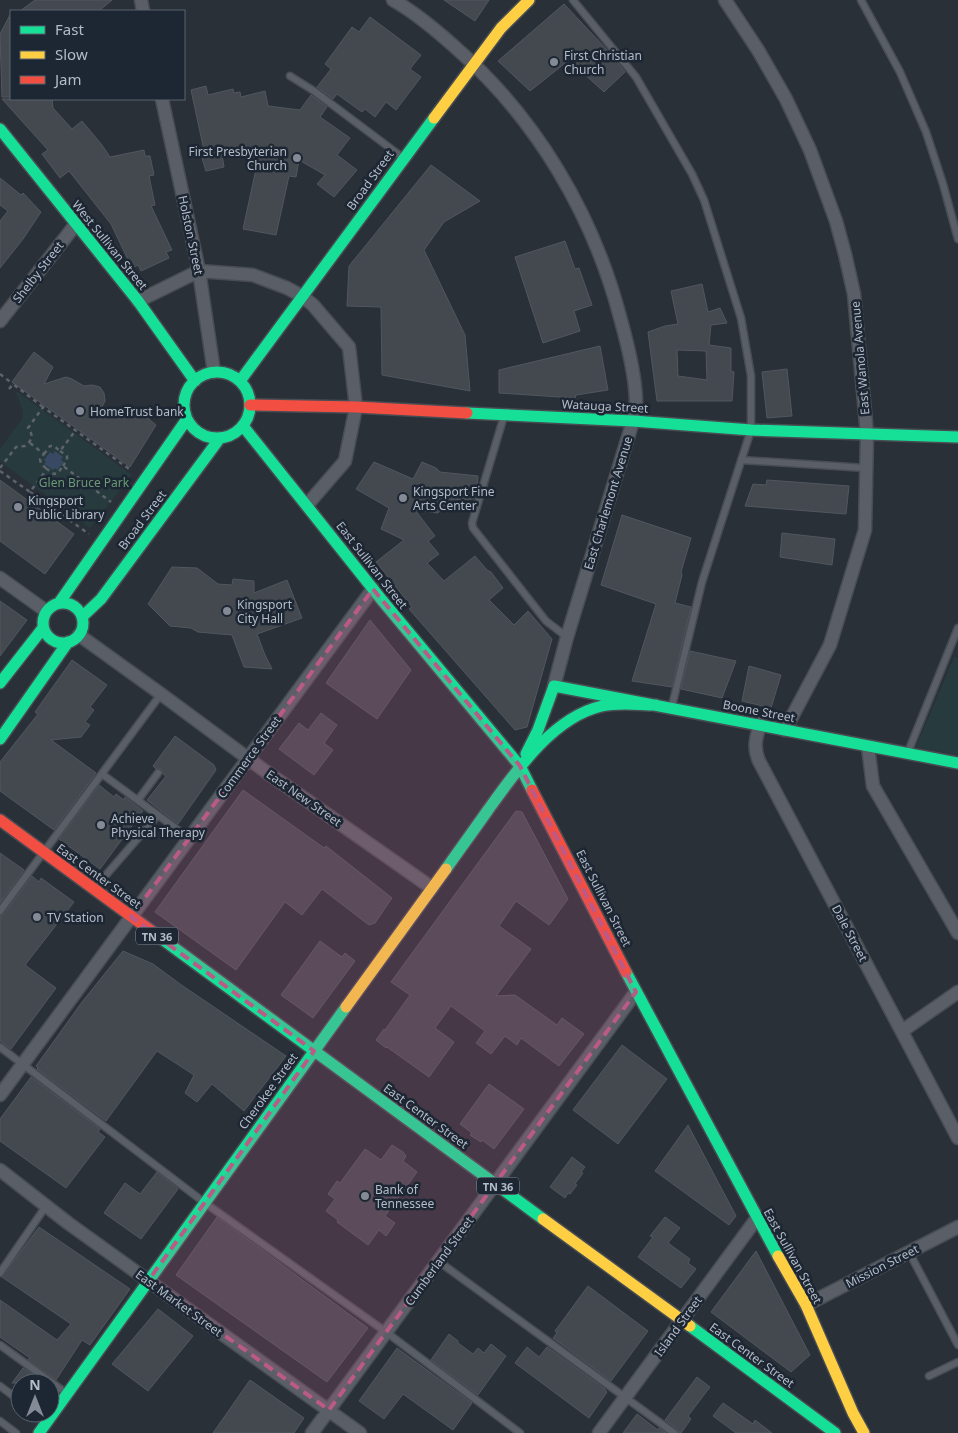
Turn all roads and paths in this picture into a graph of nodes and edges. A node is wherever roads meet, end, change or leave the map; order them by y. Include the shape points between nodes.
1 (392, 0) edge
2 (528, 0) edge
3 (573, 0) edge
4 (725, 0) edge
5 (861, 0) edge
6 (474, 63) junction
7 (290, 76) dead end
8 (162, 100) edge
9 (0, 129) edge
10 (403, 158) junction
11 (76, 224) junction
12 (958, 239) edge
13 (199, 271) junction
14 (302, 296) junction
15 (138, 301) junction
16 (0, 321) edge
17 (214, 372) junction
18 (0, 374) edge
19 (195, 381) junction
20 (240, 381) junction
21 (13, 384) junction
22 (9, 389) dead end
23 (250, 405) junction
24 (43, 407) junction
25 (356, 407) junction
26 (504, 415) junction
27 (188, 419) junction
28 (633, 421) junction
29 (243, 426) junction
30 (76, 430) junction
31 (751, 430) junction
32 (867, 434) junction
33 (958, 437) edge
34 (220, 438) junction
35 (29, 442) junction
36 (60, 451) junction
37 (44, 454) junction
38 (741, 460) junction
39 (63, 466) junction
40 (866, 468) junction
41 (47, 469) junction
42 (0, 470) edge
43 (130, 470) dead end
44 (30, 492) junction
45 (112, 504) dead end
46 (307, 505) junction
47 (90, 535) dead end
48 (0, 578) edge
49 (372, 589) junction
50 (59, 603) junction
51 (46, 611) junction
52 (83, 616) junction
53 (43, 628) junction
54 (958, 628) edge
55 (79, 636) junction
56 (567, 637) junction
57 (957, 638) edge
58 (68, 642) junction
59 (0, 683) edge
60 (554, 686) junction
61 (161, 694) junction
62 (656, 705) junction
63 (671, 708) junction
64 (760, 724) junction
65 (785, 730) junction
66 (0, 739) edge
67 (868, 747) junction
68 (907, 754) junction
69 (248, 758) junction
70 (958, 764) edge
71 (520, 766) junction
72 (102, 774) junction
73 (158, 774) dead end
74 (138, 800) junction
75 (158, 815) junction
76 (0, 820) edge
77 (190, 838) junction
78 (43, 852) junction
79 (432, 888) junction
80 (96, 891) junction
81 (0, 911) edge
82 (131, 917) junction
83 (958, 933) edge
84 (636, 992) junction
85 (958, 992) edge
86 (902, 1031) junction
87 (0, 1047) edge
88 (314, 1051) junction
89 (23, 1064) junction
90 (0, 1095) edge
91 (958, 1138) edge
92 (0, 1170) edge
93 (495, 1184) junction
94 (205, 1202) junction
95 (46, 1206) junction
96 (757, 1218) junction
97 (958, 1227) edge
98 (909, 1252) junction
99 (438, 1261) junction
100 (0, 1273) edge
101 (148, 1281) junction
102 (806, 1305) junction
103 (681, 1321) junction
104 (386, 1332) junction
105 (0, 1345) edge
106 (958, 1345) edge
107 (958, 1362) edge
108 (929, 1376) dead end
109 (67, 1394) junction
110 (625, 1397) junction
111 (328, 1410) junction
112 (0, 1421) edge
113 (859, 1430) edge
114 (16, 1433) edge
115 (39, 1433) edge
116 (312, 1433) edge
117 (360, 1433) edge
118 (520, 1433) edge
119 (599, 1433) edge
120 (674, 1433) edge
121 (835, 1433) edge

1 - 6 street, East Charlemont Avenue via 435,29
2 - 6 street, Broad Street
3 - 31 lane via 636,77 704,200 741,318 751,376
4 - 32 street, East Wanola Avenue via 786,99 810,150 836,221 854,294
5 - 12 lane via 900,72 926,132
6 - 10 street, Broad Street
6 - 28 street, East Charlemont Avenue via 514,108 554,162 598,248 624,330 636,403
7 - 10 lane
8 - 13 street, Holston Street
9 - 11 street, West Sullivan Street
10 - 14 street, Broad Street
11 - 15 street, West Sullivan Street
11 - 16 street, Shelby Street
13 - 14 street via 253,275
13 - 15 street
13 - 17 street, Holston Street
14 - 20 street, Broad Street
14 - 25 street via 349,347
15 - 19 street, West Sullivan Street
17 - 19 street
17 - 20 street
18 - 21 path
19 - 27 street via 185,399
20 - 23 street via 249,396
21 - 22 path
21 - 24 path
23 - 25 street, Watauga Street
23 - 29 street
24 - 30 path
24 - 35 path via 28,428 32,433
25 - 26 street, Watauga Street
25 - 46 street via 345,461
26 - 28 street, Watauga Street
26 - 56 lane via 473,528 546,621
27 - 34 street via 201,434
27 - 50 street, Broad Street
28 - 31 street, Watauga Street
28 - 56 street, East Charlemont Avenue
29 - 34 street
29 - 46 street, East Sullivan Street
30 - 36 path
30 - 43 path
31 - 32 street, Watauga Street
31 - 38 lane
32 - 33 street, Watauga Street
32 - 40 street, East Wanola Avenue
34 - 52 street, Broad Street via 101,599
35 - 37 path
35 - 42 path via 16,447
36 - 37 path via 50,446
36 - 39 path via 67,460
37 - 41 path via 41,464
38 - 40 lane
38 - 63 lane via 702,582
39 - 41 path via 54,474
39 - 45 path
40 - 65 street, East Wanola Avenue via 865,530 830,645
41 - 44 path
42 - 44 path
44 - 47 path
46 - 49 street, East Sullivan Street
48 - 51 street
49 - 69 street, Commerce Street
49 - 71 street, East Sullivan Street
50 - 51 street
50 - 52 street via 75,606
51 - 53 street
52 - 55 street
53 - 58 street via 55,642
53 - 59 street
54 - 57 lane
55 - 58 street
55 - 61 street, East New Street
56 - 60 street, East Charlemont Avenue
57 - 68 lane
58 - 66 street
60 - 62 street, Boone Street
60 - 71 street, East Charlemont Avenue
61 - 69 street, East New Street
61 - 72 lane
62 - 63 street, Boone Street
62 - 71 street via 619,704 589,710 558,729
63 - 64 street, Boone Street
64 - 65 street, Boone Street
64 - 86 street, Dale Street via 754,744 759,761
65 - 67 street, Boone Street
67 - 68 street, Boone Street
67 - 83 street via 874,786
68 - 70 street, Boone Street
69 - 77 street, Commerce Street
69 - 79 street, East New Street
71 - 79 street, Cherokee Street
71 - 84 street, East Sullivan Street
72 - 74 lane
72 - 78 lane
73 - 74 lane
74 - 75 lane
75 - 77 lane
75 - 80 lane
76 - 78 street, East Center Street / TN 36
77 - 82 street, Commerce Street
78 - 80 street, East Center Street / TN 36
78 - 81 lane
79 - 88 street, Cherokee Street
80 - 82 street, East Center Street / TN 36
82 - 88 street, East Center Street / TN 36
82 - 89 street, Commerce Street
84 - 93 street, Cumberland Street
84 - 96 street, East Sullivan Street
85 - 86 street
86 - 91 street, Dale Street
87 - 89 lane
88 - 93 street, East Center Street / TN 36
88 - 94 street, Cherokee Street
89 - 90 street, Commerce Street
89 - 94 lane
92 - 95 street, East Market Street
93 - 99 street, Cumberland Street
93 - 103 street, East Center Street / TN 36
94 - 101 street, Cherokee Street
94 - 104 lane
95 - 100 lane
95 - 101 street, East Market Street
96 - 102 street, East Sullivan Street
96 - 103 street, Island Street
97 - 98 street, Mission Street
98 - 102 street, Mission Street
98 - 106 lane
99 - 104 street, Cumberland Street
99 - 110 lane
101 - 109 street, Cherokee Street
101 - 111 street, East Market Street
102 - 113 street, East Sullivan Street
103 - 110 street, Island Street
103 - 121 street, East Center Street / TN 36
104 - 111 street, Cumberland Street
104 - 118 lane
105 - 109 lane
107 - 108 lane
109 - 115 street, Cherokee Street via 45,1419
110 - 119 street, Island Street
110 - 120 lane
111 - 116 street, Cumberland Street
111 - 117 street, East Market Street
112 - 114 lane

